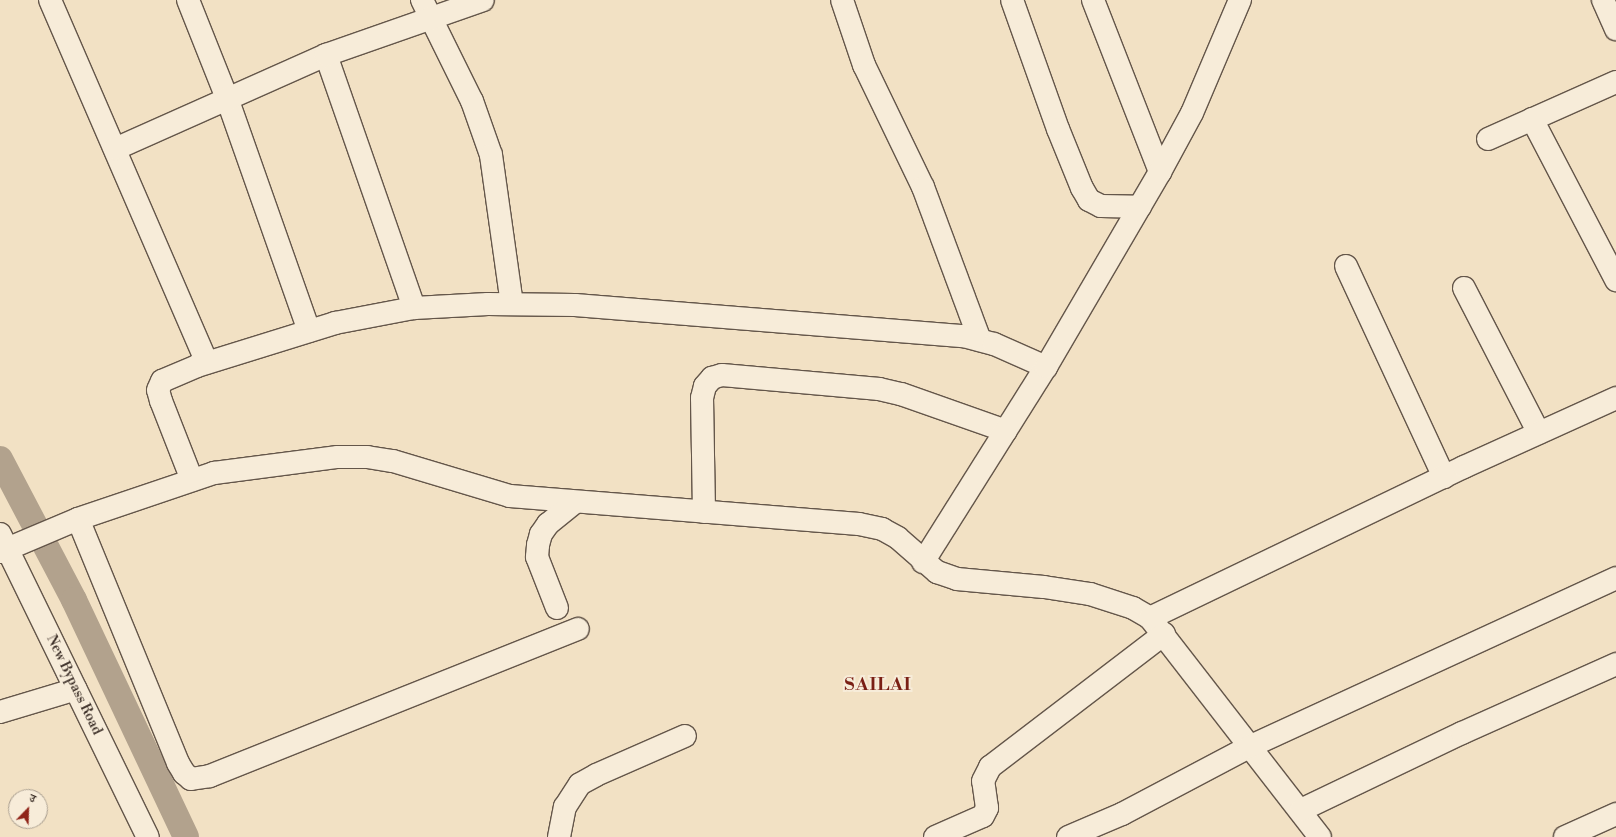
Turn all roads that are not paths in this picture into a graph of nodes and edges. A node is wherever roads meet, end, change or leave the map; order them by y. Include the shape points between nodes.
1 (50, 0) edge
2 (188, 0) edge
3 (483, 0) edge
4 (842, 0) edge
5 (1012, 0) edge
6 (1093, 0) edge
7 (1240, 0) edge
8 (1603, 0) edge
9 (426, 9) edge
10 (1616, 29) edge
11 (326, 55) junction
12 (1616, 82) edge
13 (226, 98) junction
14 (1532, 119) junction
15 (1488, 139) dead end
16 (115, 149) junction
17 (1160, 172) junction
18 (1140, 207) junction
19 (1346, 266) dead end
20 (1616, 280) edge
21 (1464, 288) dead end
22 (512, 304) junction
23 (414, 308) junction
24 (309, 331) junction
25 (980, 340) junction
26 (207, 363) junction
27 (1046, 367) junction
28 (1616, 398) edge
29 (1006, 431) junction
30 (1539, 433) junction
31 (1444, 477) junction
32 (192, 480) junction
33 (575, 502) junction
34 (704, 512) junction
35 (78, 519) junction
36 (3, 545) edge
37 (923, 562) junction
38 (1616, 578) edge
39 (557, 608) dead end
40 (1150, 618) junction
41 (578, 629) dead end
42 (1164, 634) junction
43 (1616, 664) edge
44 (76, 689) junction
45 (0, 712) edge
46 (685, 736) dead end
47 (1249, 747) junction
48 (1301, 810) junction
49 (1616, 814) edge
50 (1102, 830) edge
51 (148, 837) edge
52 (560, 837) edge
53 (935, 837) edge
54 (1068, 837) edge
55 (1320, 837) edge
56 (1565, 837) edge

1 - 16 street
2 - 13 street
3 - 9 street
4 - 25 street via 864,65 923,187
5 - 18 street via 1058,130 1082,188 1090,200 1101,206
6 - 17 street
7 - 17 street via 1192,113
8 - 10 street
9 - 11 street
9 - 22 street via 472,102 491,156
11 - 13 street
11 - 23 street
12 - 14 street
13 - 16 street
13 - 24 street
14 - 15 street
14 - 20 street
16 - 26 street
17 - 18 street
18 - 27 street
19 - 31 street
21 - 30 street
22 - 23 street
22 - 25 street via 681,312
23 - 24 street via 362,317
24 - 26 street
25 - 27 street
26 - 32 street via 162,381 158,390
27 - 29 street
28 - 30 street
29 - 34 street via 901,394 879,389 722,375 712,378 705,386 702,398
29 - 37 street
30 - 31 street
31 - 40 street
32 - 33 street via 238,469 338,457 367,457 426,469 510,496
32 - 35 street
33 - 34 street
33 - 39 street via 548,524 541,534 538,546 537,557
34 - 37 street via 859,524 882,529 898,538
35 - 36 street via 30,540
35 - 41 street via 178,763 191,779 210,776
36 - 44 street, New Bypass Road
37 - 40 street via 937,572 957,579 1044,586 1090,594 1133,608
38 - 47 street
40 - 42 street
42 - 47 street
42 - 53 street via 990,767 983,781 987,808 983,816
43 - 48 street via 1462,733
44 - 45 street
44 - 51 street, New Bypass Road
46 - 52 street via 580,784 565,807
47 - 48 street
47 - 50 street
48 - 55 street
49 - 56 street
50 - 54 street

